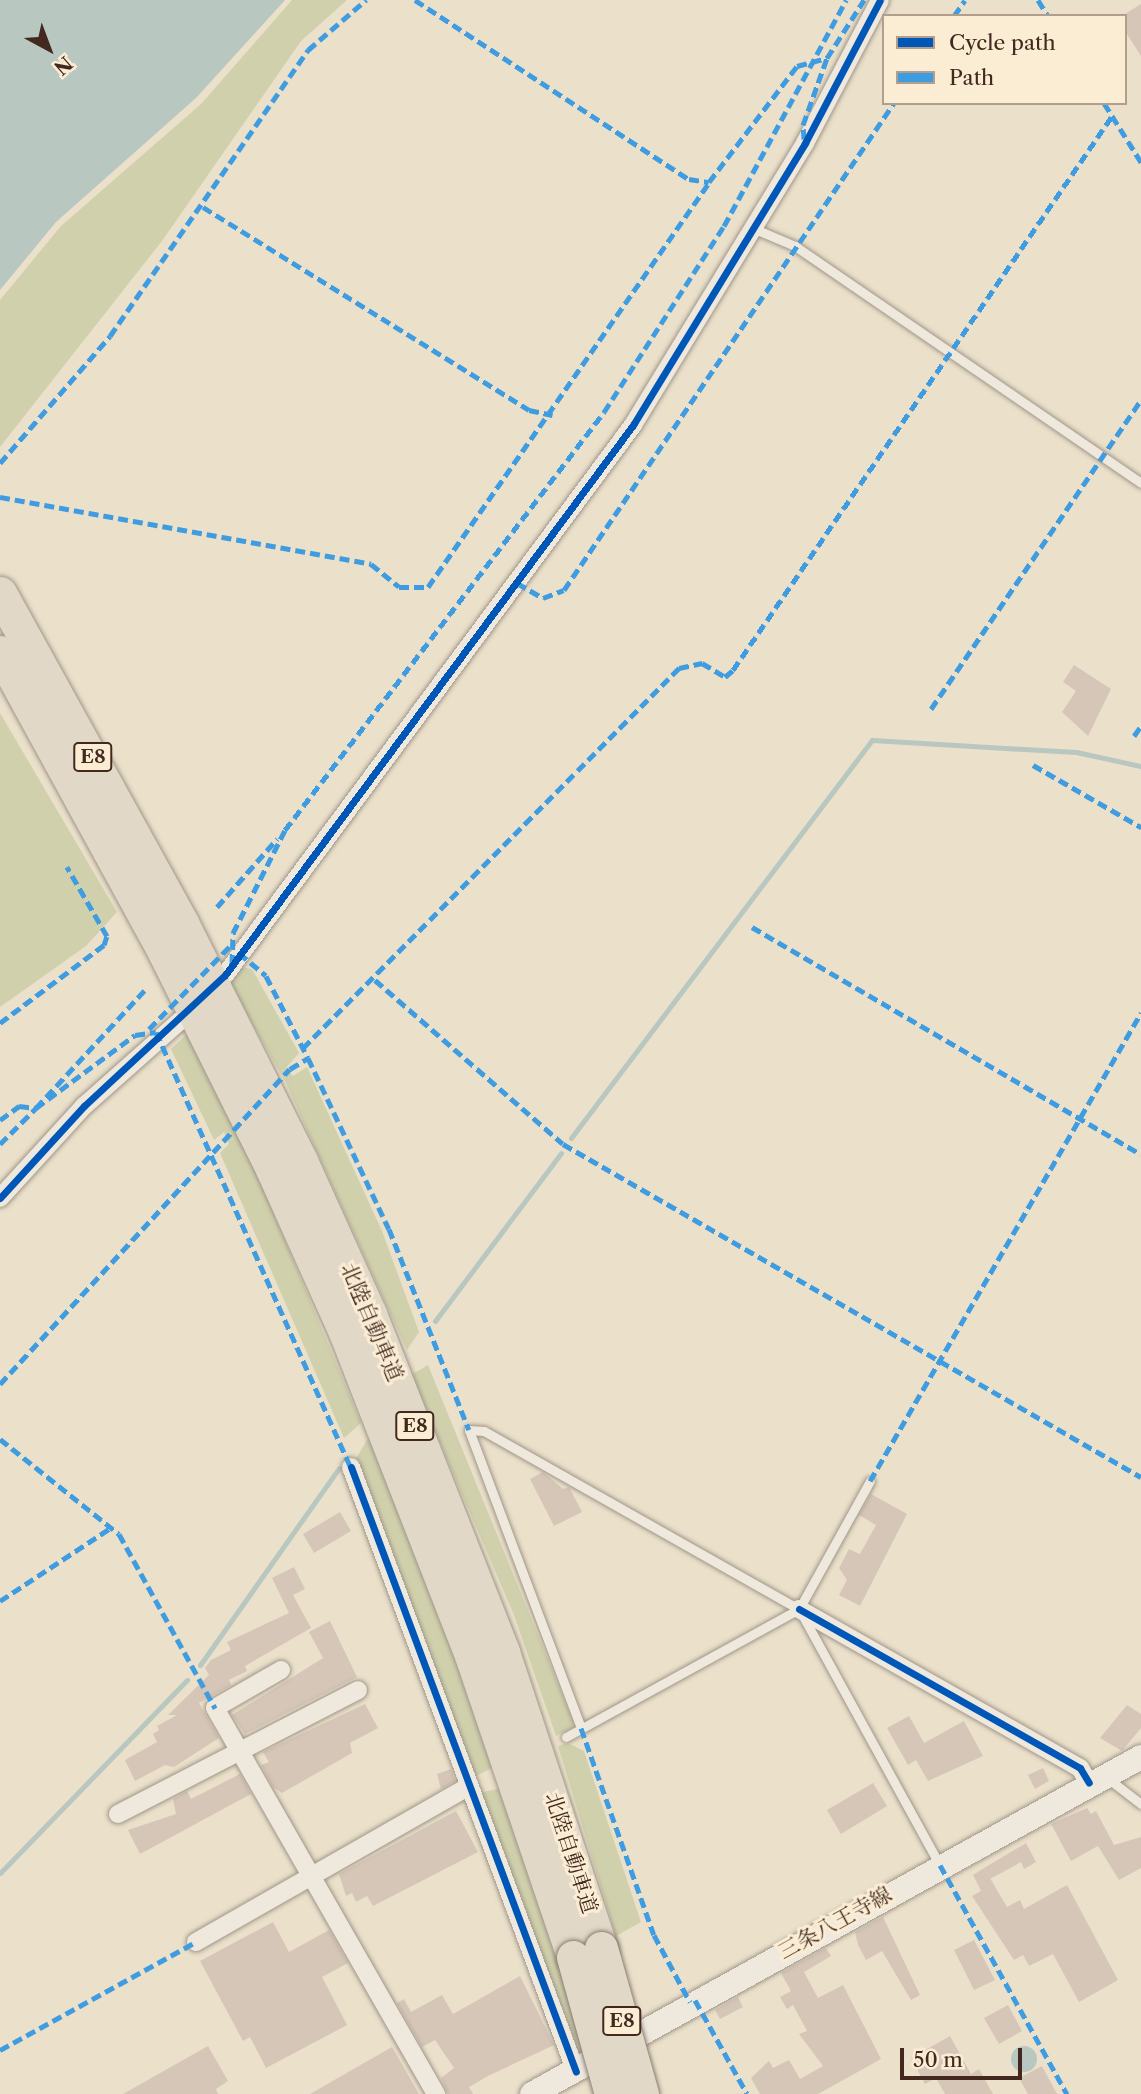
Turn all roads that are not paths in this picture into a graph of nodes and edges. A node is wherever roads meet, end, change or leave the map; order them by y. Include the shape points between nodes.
1 (880, 0) edge
2 (755, 229) junction
3 (1141, 483) edge
4 (0, 593) edge
5 (0, 652) edge
6 (225, 975) dead end
7 (181, 1020) dead end
8 (0, 1198) edge
9 (351, 1467) dead end
10 (870, 1481) dead end
11 (799, 1609) junction
12 (281, 1670) dead end
13 (358, 1690) dead end
14 (581, 1728) junction
15 (566, 1737) dead end
16 (239, 1751) junction
17 (1141, 1757) edge
18 (1097, 1779) junction
19 (467, 1788) junction
20 (1141, 1804) edge
21 (118, 1814) dead end
22 (940, 1865) junction
23 (311, 1878) junction
24 (196, 1942) dead end
25 (587, 1952) junction
26 (576, 2072) junction
27 (436, 2094) edge
28 (532, 2094) edge
29 (611, 2094) edge
30 (642, 2094) edge

1 - 2 street
2 - 3 lane via 796,246
2 - 6 street via 633,425
4 - 25 highway, 北陸自動車道 / E8 via 182,923 301,1161 443,1492 555,1801
5 - 25 highway, 北陸自動車道 / E8 via 162,948 273,1171 398,1461 526,1810
7 - 8 street via 85,1106
9 - 19 street
10 - 11 lane
11 - 14 lane
11 - 14 lane via 484,1431 469,1430
11 - 18 street
11 - 22 lane
12 - 16 street via 215,1708
13 - 16 street
14 - 15 lane
16 - 21 street
16 - 23 street
17 - 18 main road, 三条八王寺線
18 - 20 lane
18 - 22 main road, 三条八王寺線
19 - 23 street
19 - 26 street
22 - 26 main road, 三条八王寺線
23 - 24 street
23 - 27 street
25 - 29 highway, 北陸自動車道 / E8, bridge
25 - 30 highway, 北陸自動車道 / E8, bridge
26 - 28 main road, 三条八王寺線

